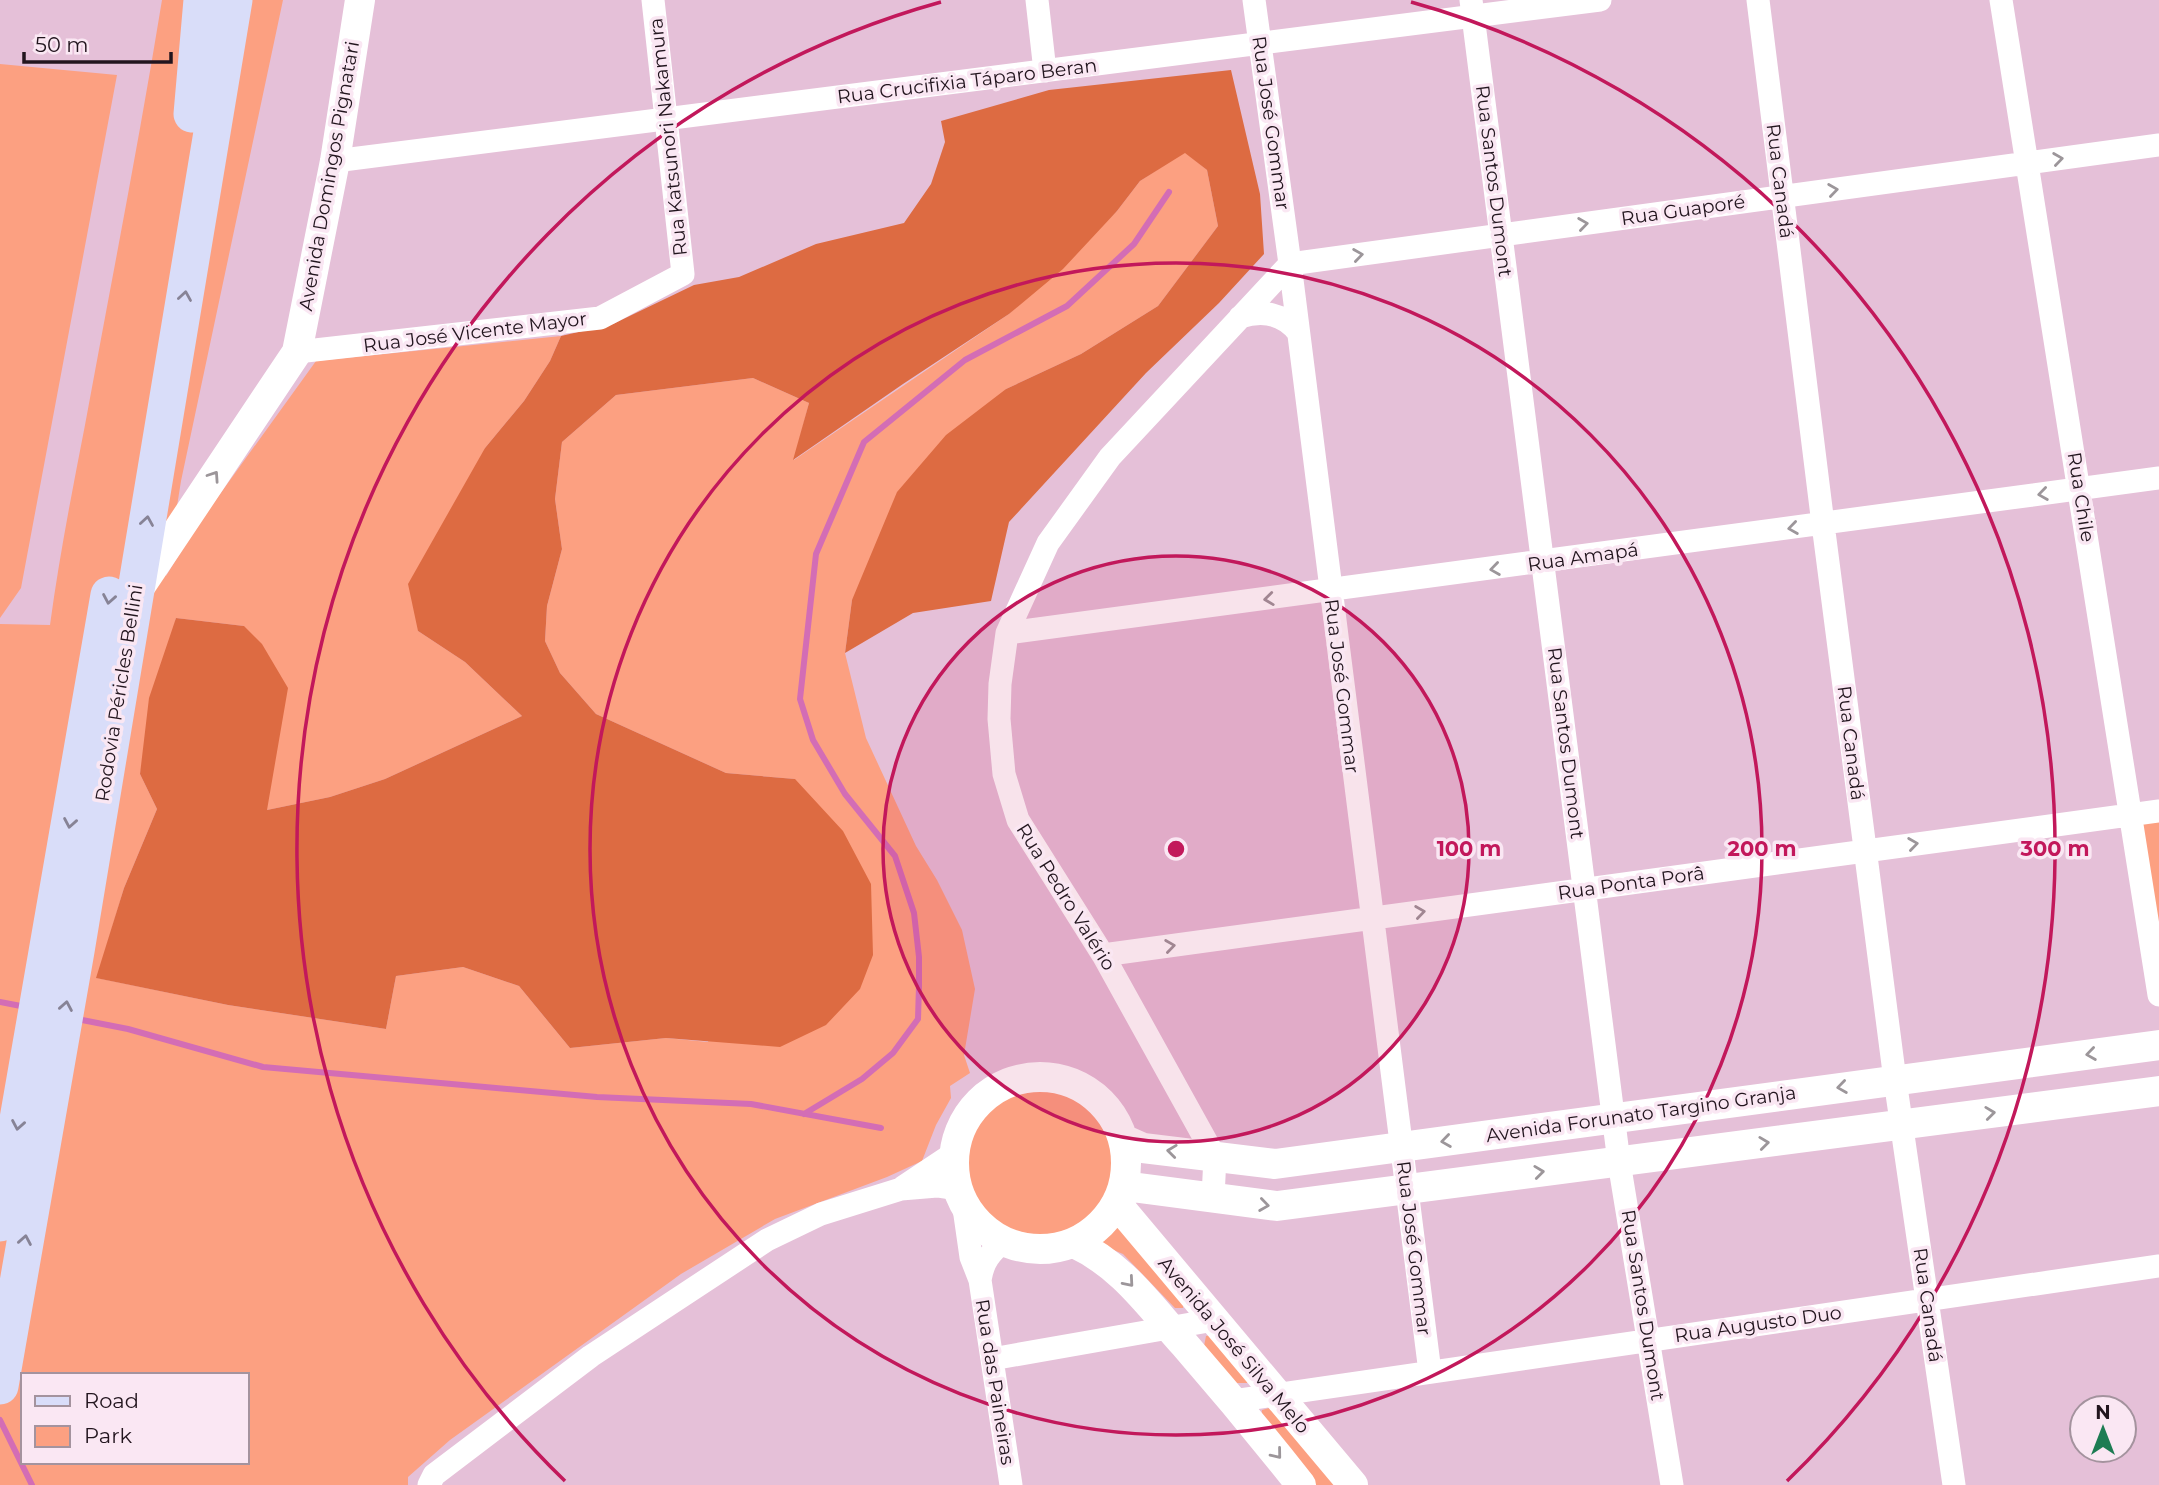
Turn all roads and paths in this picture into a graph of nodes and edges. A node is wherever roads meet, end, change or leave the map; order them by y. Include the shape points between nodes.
1 (202, 0) edge
2 (210, 0) edge
3 (234, 0) edge
4 (360, 0) edge
5 (653, 0) edge
6 (1037, 0) edge
7 (1254, 0) edge
8 (1600, 0) edge
9 (1758, 0) edge
10 (2001, 0) edge
11 (1472, 8) edge
12 (1259, 43) junction
13 (1045, 71) junction
14 (192, 114) junction
15 (666, 119) junction
16 (2159, 145) edge
17 (335, 161) junction
18 (2028, 163) junction
19 (1782, 196) junction
20 (1500, 235) junction
21 (1290, 264) junction
22 (683, 274) joint
23 (1240, 317) junction
24 (1298, 332) junction
25 (297, 352) junction
26 (2159, 478) edge
27 (2079, 489) junction
28 (1823, 524) junction
29 (1542, 562) junction
30 (1330, 591) junction
31 (135, 594) junction
32 (1007, 633) junction
33 (2159, 811) edge
34 (2131, 814) junction
35 (1865, 851) junction
36 (1584, 889) junction
37 (1371, 918) junction
38 (62, 950) junction
39 (1103, 955) junction
40 (2159, 995) edge
41 (2159, 1045) edge
42 (43, 1060) junction
43 (1895, 1080) junction
44 (2159, 1091) edge
45 (1614, 1118) junction
46 (1902, 1125) junction
47 (1125, 1140) junction
48 (1401, 1147) junction
49 (954, 1153) junction
50 (1215, 1157) junction
51 (1619, 1162) junction
52 (901, 1189) junction
53 (1406, 1190) junction
54 (960, 1195) junction
55 (1120, 1195) junction
56 (1213, 1197) junction
57 (0, 1223) edge
58 (1004, 1241) junction
59 (1073, 1243) junction
60 (2159, 1266) edge
61 (980, 1280) junction
62 (1927, 1300) junction
63 (1213, 1320) junction
64 (1169, 1327) junction
65 (1648, 1340) junction
66 (992, 1359) junction
67 (1430, 1372) junction
68 (0, 1386) edge
69 (1277, 1394) junction
70 (1233, 1401) junction
71 (429, 1485) edge
72 (1011, 1485) edge
73 (1301, 1485) edge
74 (1353, 1485) edge
75 (1672, 1485) edge
76 (1954, 1485) edge

1 - 14 main road
2 - 14 main road, Rodovia Péricles Bellini
31 -> 3 main road, Rodovia Péricles Bellini
4 - 17 street, Avenida Domingos Pignatari
5 - 15 street, Rua Katsunori Nakamura
6 - 13 street
7 - 12 street, Rua José Gommar
8 - 11 street, Rua Crucifixia Táparo Beran
9 - 19 street, Rua Canadá
10 - 18 street, Rua Chile
11 - 12 street, Rua Crucifixia Táparo Beran
11 - 20 street, Rua Santos Dumont
12 - 13 street, Rua Crucifixia Táparo Beran
12 - 21 street, Rua José Gommar
13 - 15 street, Rua Crucifixia Táparo Beran
14 -> 38 main road, Rodovia Péricles Bellini
15 - 17 street, Rua Crucifixia Táparo Beran
15 - 22 street, Rua Katsunori Nakamura
18 -> 16 street, Rua Guaporé
17 - 25 street, Avenida Domingos Pignatari
19 -> 18 street, Rua Guaporé
18 - 27 street, Rua Chile
20 -> 19 street, Rua Guaporé
19 - 28 street, Rua Canadá
21 -> 20 street, Rua Guaporé
20 - 29 street, Rua Santos Dumont
21 - 23 street, Rua Pedro Valério
21 - 24 street, Rua José Gommar
22 - 25 street, Rua José Vicente Mayor via 600,318
23 - 24 street via 1271,314
23 - 32 street, Rua Pedro Valério via 1110,457 1048,543
24 - 30 street, Rua José Gommar
31 -> 25 street
26 - 27 street, Rua Amapá
27 -> 28 street, Rua Amapá
27 - 34 street, Rua Chile
28 -> 29 street, Rua Amapá
28 - 35 street, Rua Canadá
29 -> 30 street, Rua Amapá
29 - 36 street, Rua Santos Dumont
30 -> 32 street, Rua Amapá
30 - 37 street, Rua José Gommar
31 - 38 main road, Rodovia Péricles Bellini
32 - 39 street, Rua Pedro Valério via 999,719 1004,774 1018,820
33 - 34 street, Rua Ponta Porâ
35 -> 34 street, Rua Ponta Porâ
34 - 40 street, Rua Chile
35 - 36 street, Rua Ponta Porâ
35 - 43 street, Rua Canadá
37 -> 36 street, Rua Ponta Porâ
36 - 45 street, Rua Santos Dumont
39 -> 37 street, Rua Ponta Porâ
37 - 48 street, Rua José Gommar
38 - 42 main road, Rodovia Péricles Bellini
39 - 50 street, Rua Pedro Valério
41 -> 43 street, Avenida Forunato Targino Granja
42 -> 57 main road, Rodovia Péricles Bellini
68 -> 42 main road, Rodovia Péricles Bellini
43 -> 45 street, Avenida Forunato Targino Granja
43 - 46 street, Rua Canadá
46 -> 44 street
45 -> 48 street, Avenida Forunato Targino Granja
45 - 51 street, Rua Santos Dumont
51 -> 46 street
46 - 62 street, Rua Canadá
47 - 49 street via 1114,1116 1096,1096 1047,1076 1021,1078 996,1088 975,1105 961,1127
50 -> 47 street, Avenida Forunato Targino Granja via 1143,1148
47 - 55 street via 1127,1163
48 - 50 street, Avenida Forunato Targino Granja via 1275,1164
48 - 53 street, Rua José Gommar
49 - 52 street
49 - 54 street
50 - 56 street
53 -> 51 street
51 - 65 street, Rua Santos Dumont
52 - 54 street via 937,1186
52 - 71 street via 821,1214 756,1247 591,1356 434,1475
56 -> 53 street via 1277,1206
53 - 67 street, Rua José Gommar
54 - 58 street via 973,1218
54 - 61 street, Rua das Paineiras
55 - 56 street
55 - 59 street via 1106,1220
55 - 63 street, Avenida José Silva Melo
58 - 59 street via 1051,1249
58 - 61 street via 983,1264
59 -> 64 street, Avenida José Silva Melo via 1119,1271
60 - 62 street, Rua Augusto Duo
61 - 66 street, Rua das Paineiras
62 - 65 street, Rua Augusto Duo
62 - 76 street, Rua Canadá
63 - 64 street
63 - 69 street, Avenida José Silva Melo
64 - 66 street
64 - 70 street, Avenida José Silva Melo
65 - 67 street, Rua Augusto Duo
65 - 75 street, Rua Santos Dumont
66 - 72 street, Rua das Paineiras
67 - 69 street, Rua Augusto Duo
69 - 70 street, Rua Augusto Duo
69 - 74 street, Avenida José Silva Melo
70 -> 73 street, Avenida José Silva Melo

